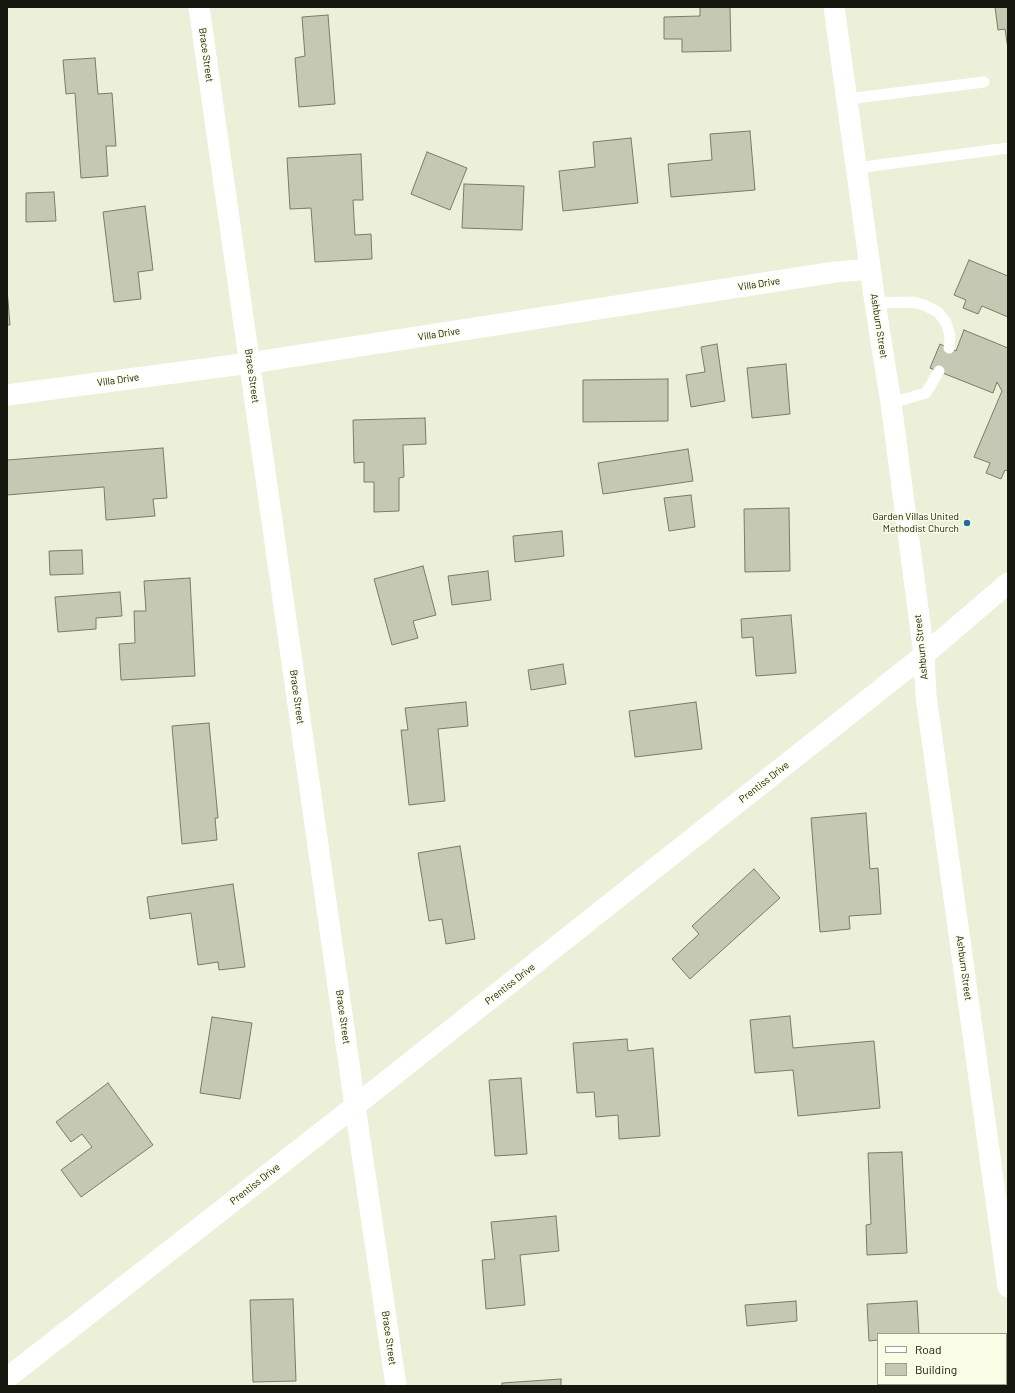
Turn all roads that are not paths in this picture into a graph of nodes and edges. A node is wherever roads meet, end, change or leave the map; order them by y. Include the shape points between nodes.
1 (199, 7) edge
2 (834, 7) edge
3 (984, 82) dead end
4 (847, 99) junction
5 (1008, 148) edge
6 (856, 168) junction
7 (870, 269) junction
8 (875, 303) junction
9 (949, 348) dead end
10 (250, 363) junction
11 (939, 372) dead end
12 (7, 395) edge
13 (891, 403) junction
14 (1008, 583) edge
15 (924, 655) junction
16 (355, 1106) junction
17 (1008, 1286) edge
18 (7, 1378) edge
19 (396, 1386) edge

1 - 10 street, Brace Street
2 - 4 street, Ashburn Street
3 - 4 lane
4 - 6 street, Ashburn Street
5 - 6 lane
6 - 7 street, Ashburn Street
7 - 8 street, Ashburn Street
7 - 10 street, Villa Drive via 835,272
8 - 9 lane via 913,302 938,312 946,322 950,336
8 - 13 street, Ashburn Street
10 - 12 street, Villa Drive
10 - 16 street, Brace Street
11 - 13 lane via 926,393
13 - 15 street, Ashburn Street
14 - 15 street, Prentiss Drive
15 - 16 street, Prentiss Drive
15 - 17 street, Ashburn Street via 926,696
16 - 18 street, Prentiss Drive
16 - 19 street, Brace Street

